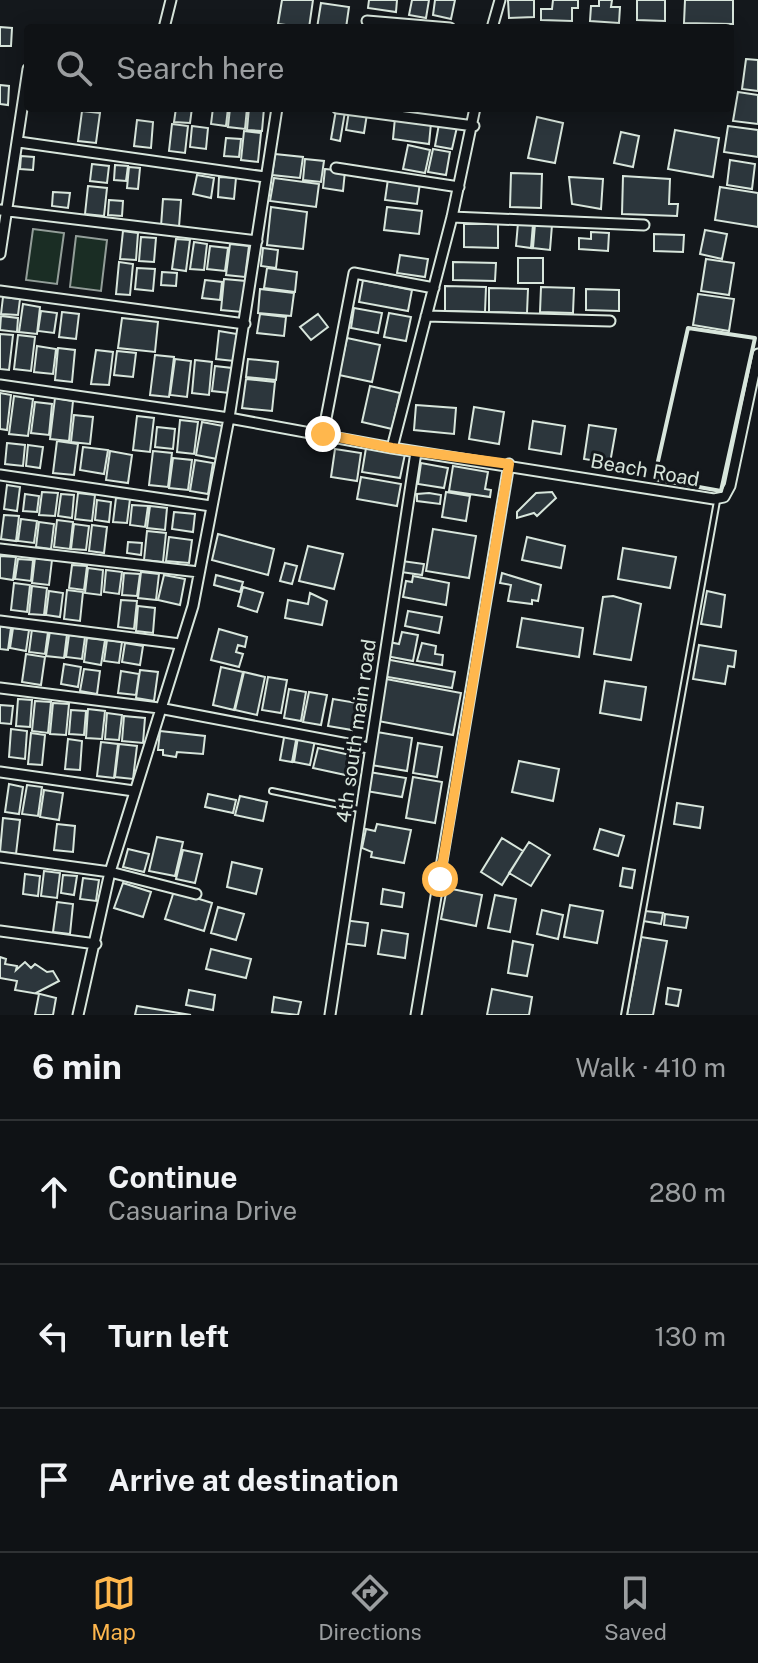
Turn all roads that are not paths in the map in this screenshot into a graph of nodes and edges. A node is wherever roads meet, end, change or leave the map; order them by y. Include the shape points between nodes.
1 (171, 0) edge
2 (500, 0) edge
3 (367, 21) dead end
4 (165, 24) edge
5 (403, 24) edge
6 (493, 24) edge
7 (24, 101) edge
8 (276, 112) edge
9 (367, 112) edge
10 (475, 112) edge
11 (474, 126) junction
12 (19, 142) junction
13 (336, 168) dead end
14 (265, 177) junction
15 (459, 187) junction
16 (3, 211) edge
17 (452, 217) junction
18 (644, 225) dead end
19 (257, 241) junction
20 (0, 254) edge
21 (434, 288) junction
22 (0, 291) edge
23 (426, 316) junction
24 (610, 321) dead end
25 (245, 324) junction
26 (758, 354) edge
27 (0, 385) edge
28 (229, 418) junction
29 (323, 434) junction
30 (392, 448) junction
31 (416, 452) junction
32 (509, 464) junction
33 (0, 475) edge
34 (717, 499) junction
35 (211, 506) junction
36 (0, 549) edge
37 (199, 572) junction
38 (0, 621) edge
39 (180, 644) junction
40 (0, 688) edge
41 (159, 708) junction
42 (369, 748) junction
43 (0, 772) edge
44 (134, 791) junction
45 (272, 791) dead end
46 (362, 810) junction
47 (0, 857) edge
48 (110, 872) junction
49 (196, 894) dead end
50 (0, 931) edge
51 (96, 944) junction
52 (78, 1015) edge
53 (330, 1015) edge
54 (416, 1015) edge
55 (624, 1015) edge

1 - 4 street
2 - 6 street
3 - 5 street
7 - 12 street
8 - 14 street
9 - 11 street
10 - 11 street
11 - 15 street
12 - 14 street
12 - 16 street
13 - 15 street
14 - 19 street
15 - 17 street
16 - 19 street
16 - 20 street
17 - 18 street
17 - 21 street
19 - 25 street
21 - 23 street
21 - 29 street via 354,273
22 - 25 street
23 - 24 street
23 - 30 street
25 - 28 street
26 - 34 street, Beach Road via 730,486
27 - 28 street, Beach Road
28 - 29 street, Beach Road
28 - 35 street
29 - 30 street, Beach Road
30 - 31 street, Beach Road
31 - 32 street, Beach Road
31 - 42 street, 4th south main road
32 - 34 street, Beach Road
32 - 54 street
33 - 35 street
34 - 55 lane
35 - 37 street
36 - 37 street
37 - 39 street
38 - 39 street
39 - 41 street
40 - 41 street
41 - 42 street
41 - 44 street
42 - 46 street, 4th south main road
43 - 44 street
44 - 48 street
45 - 46 lane
46 - 53 street, 4th south main road
47 - 48 street
48 - 49 street
48 - 51 street
50 - 51 street
51 - 52 street

